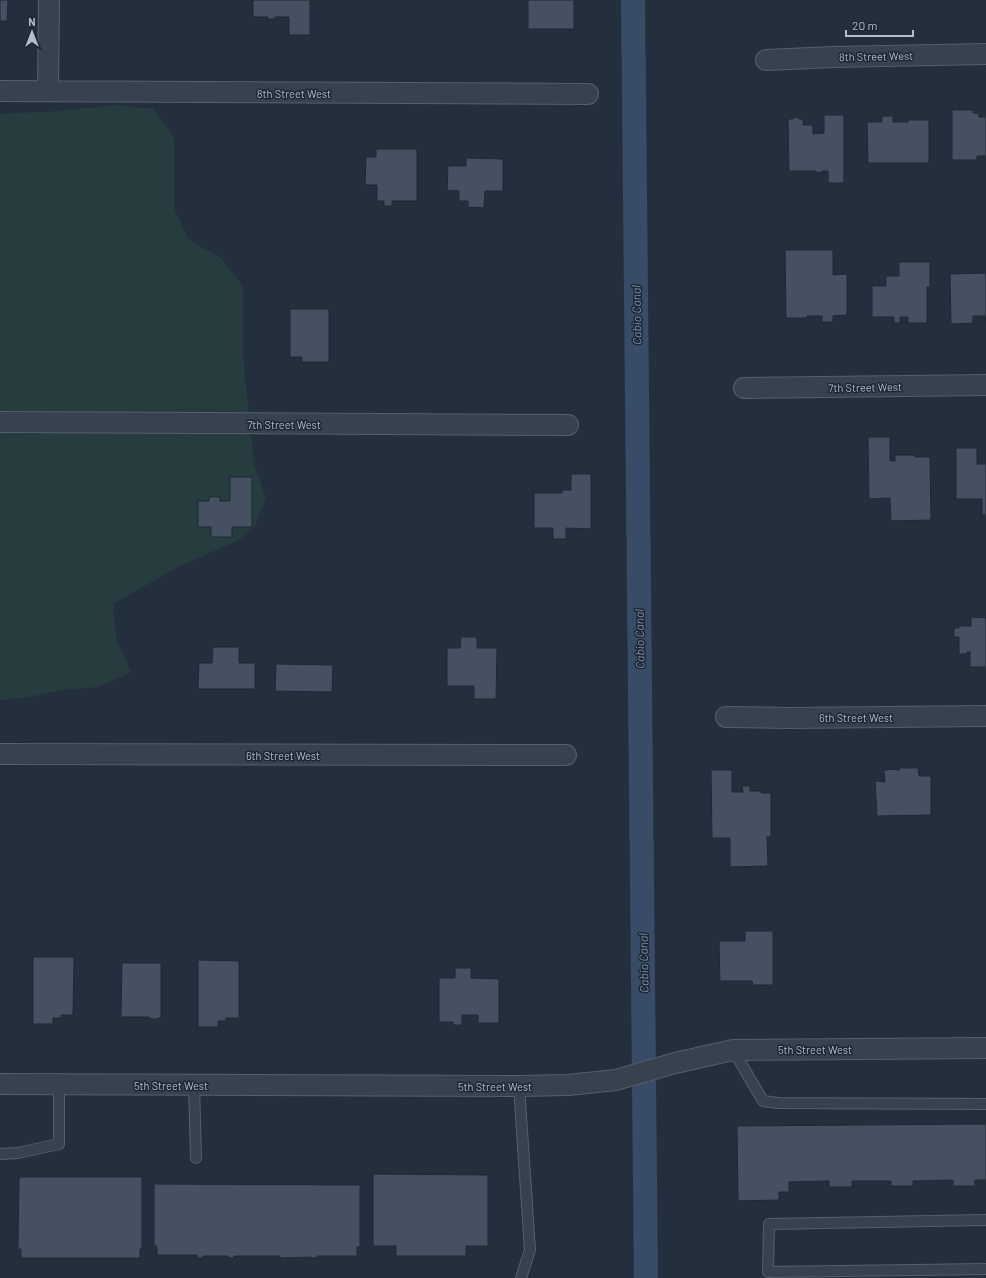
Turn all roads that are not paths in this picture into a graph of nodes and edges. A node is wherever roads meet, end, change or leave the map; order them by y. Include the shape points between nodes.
1 (49, 0) edge
2 (986, 54) edge
3 (766, 60) dead end
4 (0, 91) edge
5 (48, 91) junction
6 (588, 94) dead end
7 (986, 385) edge
8 (744, 388) dead end
9 (0, 422) edge
10 (568, 425) dead end
11 (986, 716) edge
12 (726, 717) dead end
13 (0, 754) edge
14 (566, 756) dead end
15 (986, 1048) edge
16 (733, 1050) junction
17 (0, 1084) edge
18 (59, 1084) junction
19 (194, 1085) junction
20 (519, 1086) junction
21 (986, 1104) edge
22 (0, 1154) edge
23 (196, 1158) dead end
24 (986, 1220) edge
25 (986, 1269) edge
26 (520, 1278) edge

1 - 5 street
2 - 3 street, 8th Street West
4 - 5 street, 8th Street West
5 - 6 street, 8th Street West
7 - 8 street, 7th Street West
9 - 10 street, 7th Street West
11 - 12 street, 6th Street West
13 - 14 street, 6th Street West
15 - 16 street, 5th Street West
16 - 20 street, 5th Street West via 616,1080 568,1086
16 - 21 lane via 763,1101
17 - 18 street, 5th Street West
18 - 19 street, 5th Street West
18 - 22 lane via 59,1144 18,1153
19 - 20 street, 5th Street West
19 - 23 lane
20 - 26 lane via 530,1250
24 - 25 lane via 769,1224 768,1272

